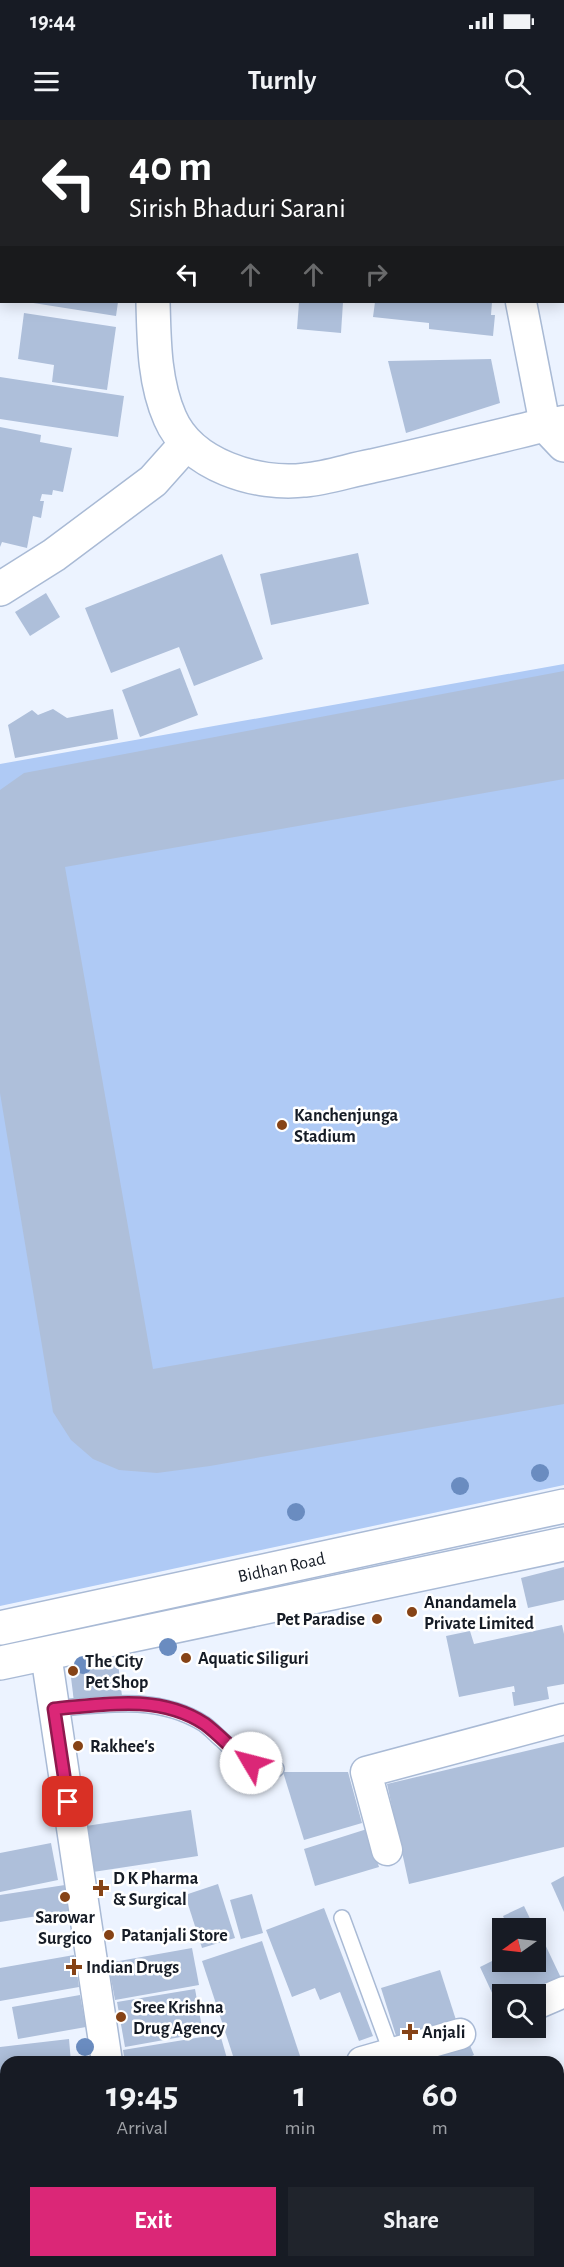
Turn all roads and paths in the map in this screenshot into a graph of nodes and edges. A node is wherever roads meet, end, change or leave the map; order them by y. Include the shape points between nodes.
1 (153, 303) edge
2 (521, 303) edge
3 (558, 430) edge
4 (186, 444) junction
5 (0, 589) edge
6 (564, 1506) edge
7 (564, 1544) edge
8 (279, 1568) junction
9 (286, 1603) junction
10 (0, 1628) edge
11 (46, 1654) junction
12 (0, 1663) edge
13 (54, 1709) junction
14 (564, 1719) edge
15 (276, 1769) dead end
16 (387, 1850) dead end
17 (342, 1918) dead end
18 (564, 1992) edge
19 (546, 2000) edge
20 (460, 2034) dead end
21 (392, 2054) junction
22 (106, 2056) edge
23 (384, 2056) edge

1 - 4 main road via 160,390 170,419
2 - 3 street
3 - 4 main road via 304,480 261,479 214,465
4 - 5 main road via 153,481 54,555
6 - 8 main road, Bidhan Road
7 - 9 main road, Bidhan Road
8 - 9 main road
8 - 10 main road, Bidhan Road
9 - 11 main road, Bidhan Road
11 - 12 main road, Bidhan Road
11 - 13 street
13 - 15 lane via 128,1703 183,1712 206,1725 236,1754 251,1763
13 - 22 street
14 - 16 street via 366,1772
17 - 21 lane
18 - 19 street
20 - 21 street
21 - 23 street

